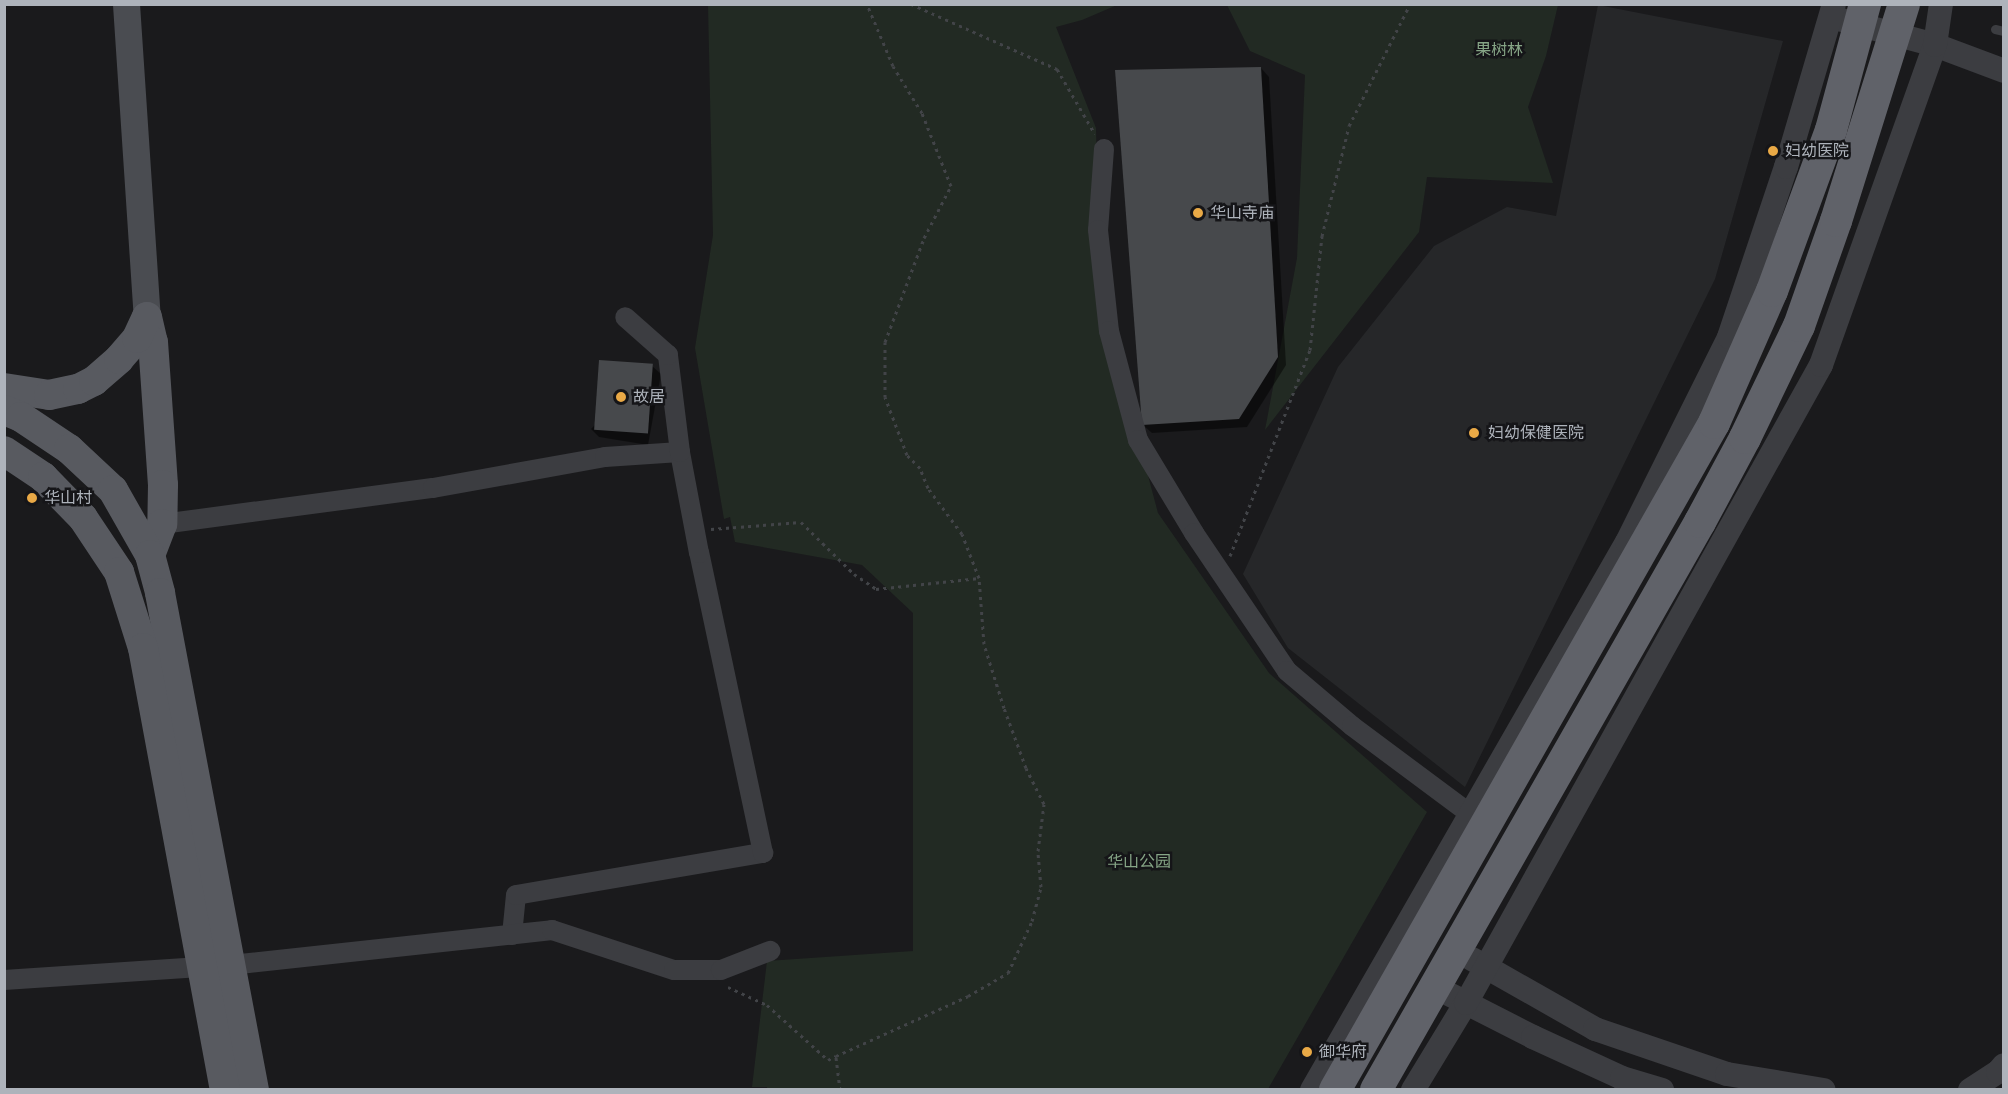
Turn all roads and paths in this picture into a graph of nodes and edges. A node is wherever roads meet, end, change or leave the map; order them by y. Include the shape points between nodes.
1 (126, 4) edge
2 (867, 4) edge
3 (911, 4) edge
4 (1410, 4) edge
5 (1904, 4) edge
6 (1941, 4) edge
7 (1847, 13) edge
8 (1894, 35) junction
9 (1935, 45) junction
10 (2004, 71) edge
11 (1104, 149) joint
12 (147, 317) junction
13 (625, 317) dead end
14 (4, 388) edge
15 (4, 410) edge
16 (4, 451) edge
17 (680, 452) junction
18 (162, 524) junction
19 (694, 530) junction
20 (150, 555) junction
21 (1222, 575) junction
22 (979, 578) junction
23 (1470, 814) junction
24 (512, 935) junction
25 (1456, 950) junction
26 (770, 951) dead end
27 (216, 965) junction
28 (1484, 966) junction
29 (4, 980) edge
30 (725, 986) dead end
31 (1435, 987) junction
32 (1466, 1003) junction
33 (836, 1056) junction
34 (2004, 1065) edge
35 (225, 1089) edge
36 (254, 1089) edge
37 (840, 1089) edge
38 (1312, 1089) edge
39 (1335, 1089) edge
40 (1376, 1089) edge
41 (1413, 1089) edge
42 (1662, 1089) edge
43 (1824, 1089) edge
44 (1970, 1089) edge

1 - 12 main road
2 - 22 path via 893,66 922,113 951,186 924,238 885,342 885,397 906,455 920,468 928,488 962,534
3 - 11 path via 1057,69
4 - 21 path via 1349,126 1322,236 1310,350
5 - 8 highway
6 - 9 street
7 - 8 street
7 - 23 street via 1729,337 1627,542
7 - 39 highway via 1831,130 1772,291 1714,423
8 - 9 street
8 - 25 highway via 1799,326 1700,522
9 - 10 street
9 - 28 street via 1821,365
11 - 21 street via 1098,230 1109,331 1138,440
12 - 14 main road via 137,338 119,359 78,389 49,395
12 - 18 main road via 153,342
13 - 17 street via 669,355
15 - 20 main road via 69,449 113,490
16 - 27 main road via 43,477 83,518 118,572 143,648
17 - 18 street via 605,457 433,488
17 - 19 street
18 - 20 main road
19 - 22 path via 801,522 876,590
19 - 24 street via 763,853 516,895
20 - 27 main road via 160,593
21 - 23 street via 1287,671 1352,726
22 - 33 path via 984,644 1026,768 1044,804 1038,851 1041,887 1032,921 1008,973 968,996
23 - 38 street
24 - 26 street via 552,930 674,970 721,970
24 - 27 street
25 - 28 street
25 - 31 highway
27 - 29 street
27 - 35 main road
27 - 36 main road
28 - 32 street
28 - 43 street via 1595,1029 1727,1074
30 - 33 path via 767,1005 828,1060
31 - 32 street
31 - 40 highway
32 - 41 street
32 - 42 street via 1622,1078
33 - 37 path
34 - 44 street

